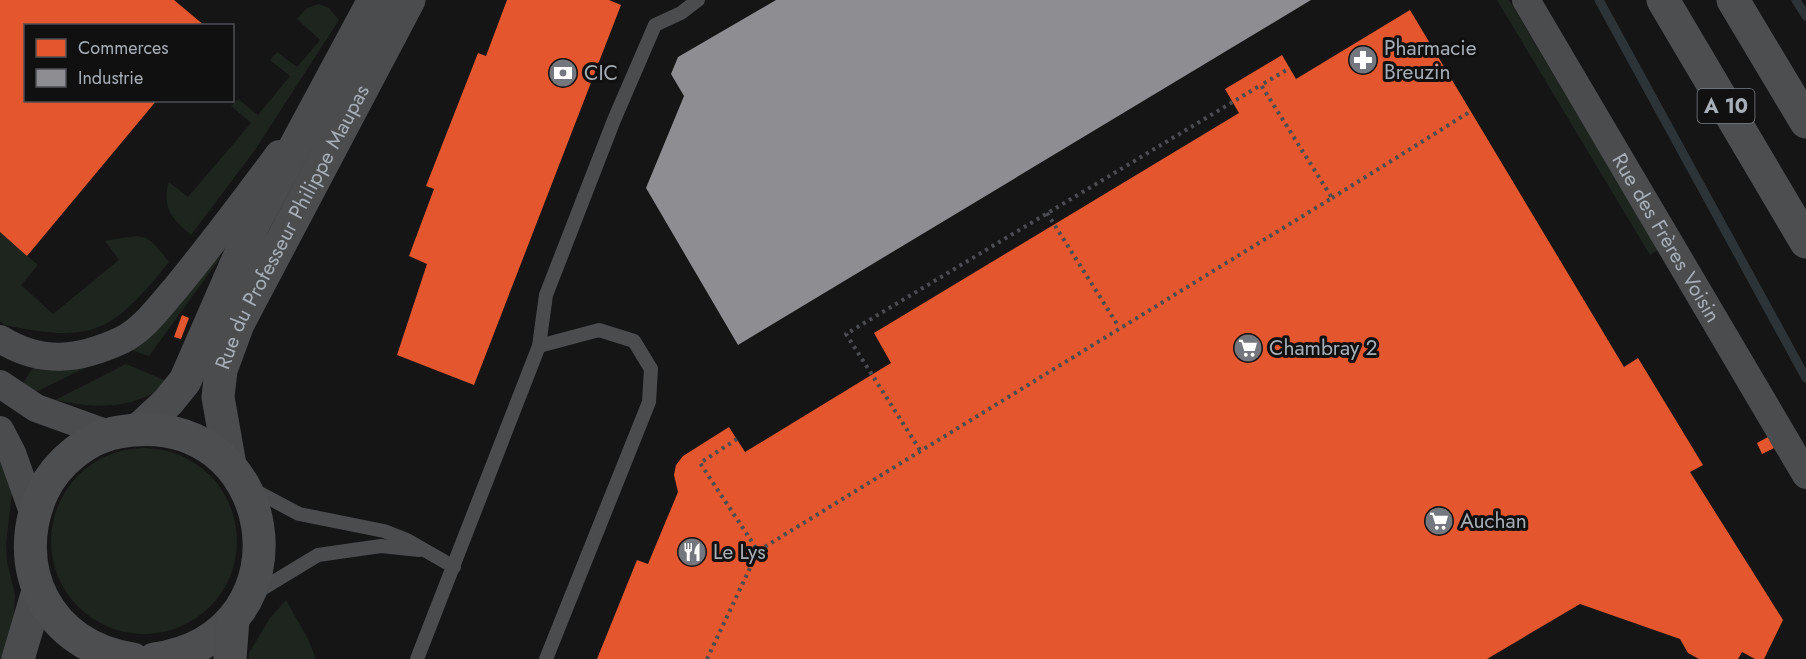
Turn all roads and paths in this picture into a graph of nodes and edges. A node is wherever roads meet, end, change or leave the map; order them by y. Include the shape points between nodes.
1 (374, 0) edge
2 (409, 0) edge
3 (698, 0) edge
4 (1526, 0) edge
5 (1663, 0) edge
6 (1733, 0) edge
7 (1290, 68) dead end
8 (1261, 85) junction
9 (319, 99) junction
10 (1471, 111) dead end
11 (1806, 122) edge
12 (1332, 198) junction
13 (1047, 213) junction
14 (1789, 213) junction
15 (1806, 242) edge
16 (1806, 253) edge
17 (1119, 327) junction
18 (0, 339) edge
19 (539, 346) junction
20 (0, 384) edge
21 (140, 428) junction
22 (0, 430) edge
23 (108, 434) junction
24 (737, 439) dead end
25 (920, 450) junction
26 (238, 475) junction
27 (1806, 475) edge
28 (33, 512) junction
29 (421, 550) junction
30 (758, 551) junction
31 (454, 567) junction
32 (38, 591) junction
33 (241, 608) junction
34 (117, 658) edge
35 (18, 659) edge
36 (154, 659) edge
37 (230, 659) edge
38 (417, 659) edge
39 (546, 659) edge
40 (707, 659) edge

1 - 9 street, Rue du Professeur Philippe Maupas
2 - 26 street, Rue du Professeur Philippe Maupas via 237,324 221,370 218,397
3 - 19 lane via 655,25 546,295
4 - 27 street, Rue des Frères Voisin
5 - 14 main road, A 10
6 - 11 main road, A 10
7 - 8 path
8 - 12 path
8 - 13 path
9 - 18 street, Rue du Professeur Philippe Maupas via 195,264 161,305 124,340 80,356 59,358 18,350
9 - 21 street, Rue du Professeur Philippe Maupas via 254,223 184,381
10 - 12 path
12 - 17 path
13 - 17 path
13 - 25 path via 846,334
14 - 15 main road, A 10
14 - 16 main road
17 - 25 path
19 - 31 lane
19 - 39 lane via 599,330 634,341 651,369 649,402
20 - 23 street via 36,408
21 - 23 main road
21 - 26 main road via 174,431 204,444
22 - 28 street
23 - 28 main road via 75,451 49,478
24 - 30 path via 700,463
25 - 30 path
26 - 29 lane via 299,514 384,531
26 - 33 main road via 257,512 261,541 258,570
28 - 32 main road via 29,539
29 - 31 lane
29 - 33 lane via 381,546 318,555
30 - 40 path
31 - 38 lane
32 - 34 main road via 56,620 82,642
32 - 35 street
33 - 36 main road via 208,642 177,656
33 - 37 main road

